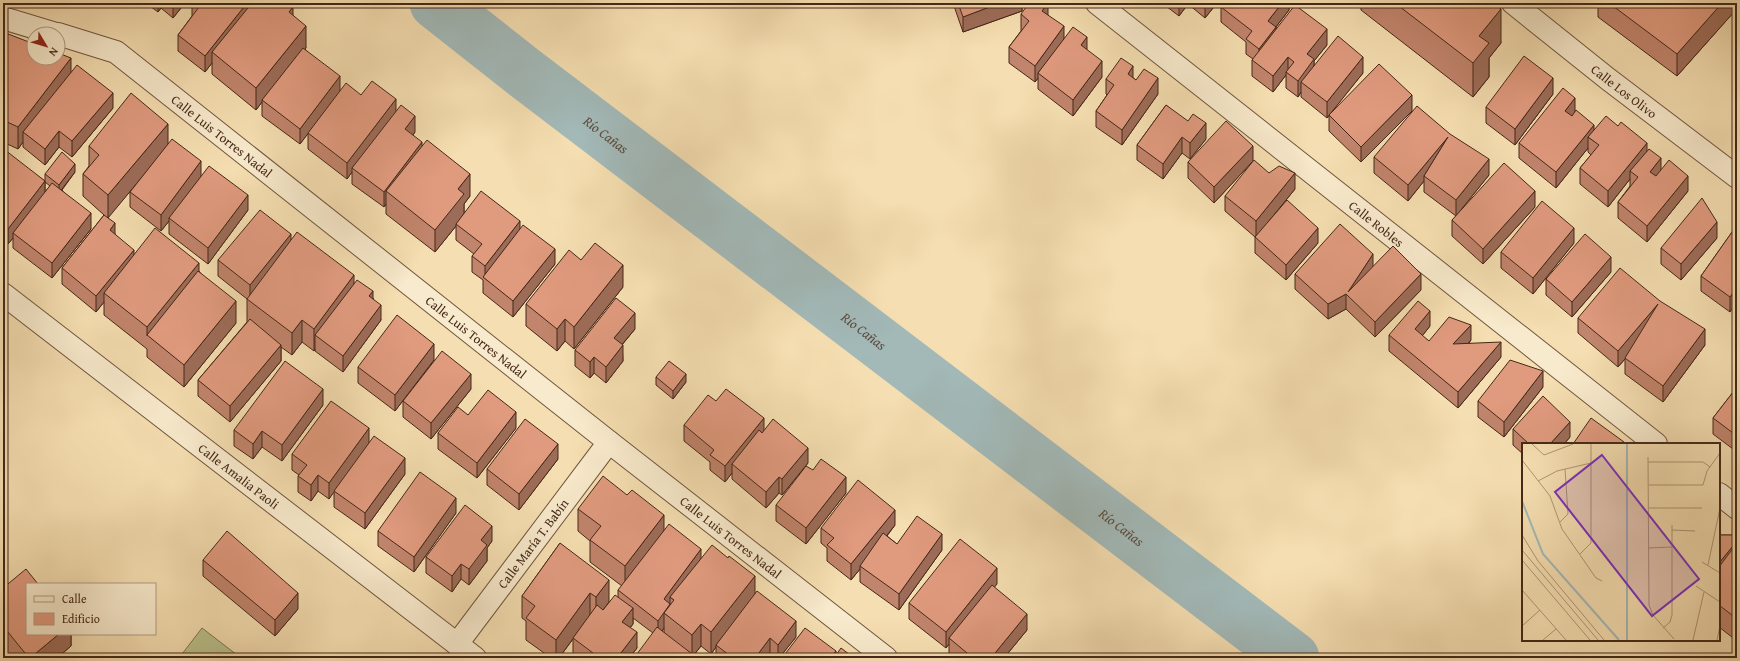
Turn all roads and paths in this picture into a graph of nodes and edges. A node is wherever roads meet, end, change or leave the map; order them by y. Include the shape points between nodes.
1 (1097, 3) edge
2 (1513, 3) edge
3 (3, 18) edge
4 (30, 26) edge
5 (66, 37) edge
6 (1737, 177) edge
7 (3, 294) edge
8 (609, 442) junction
9 (1655, 443) edge
10 (1720, 495) edge
11 (1737, 508) edge
12 (457, 644) junction
13 (475, 658) edge
14 (886, 658) edge

1 - 9 street, Calle Robles
2 - 6 street, Calle Los Olivo
3 - 4 street, Calle Luis Torres Nadal
5 - 8 street, Calle Luis Torres Nadal via 116,52
7 - 12 street, Calle Amalia Paoli
8 - 12 street, Calle María T. Babín
8 - 14 street, Calle Luis Torres Nadal
10 - 11 street
12 - 13 street, Calle Amalia Paoli

